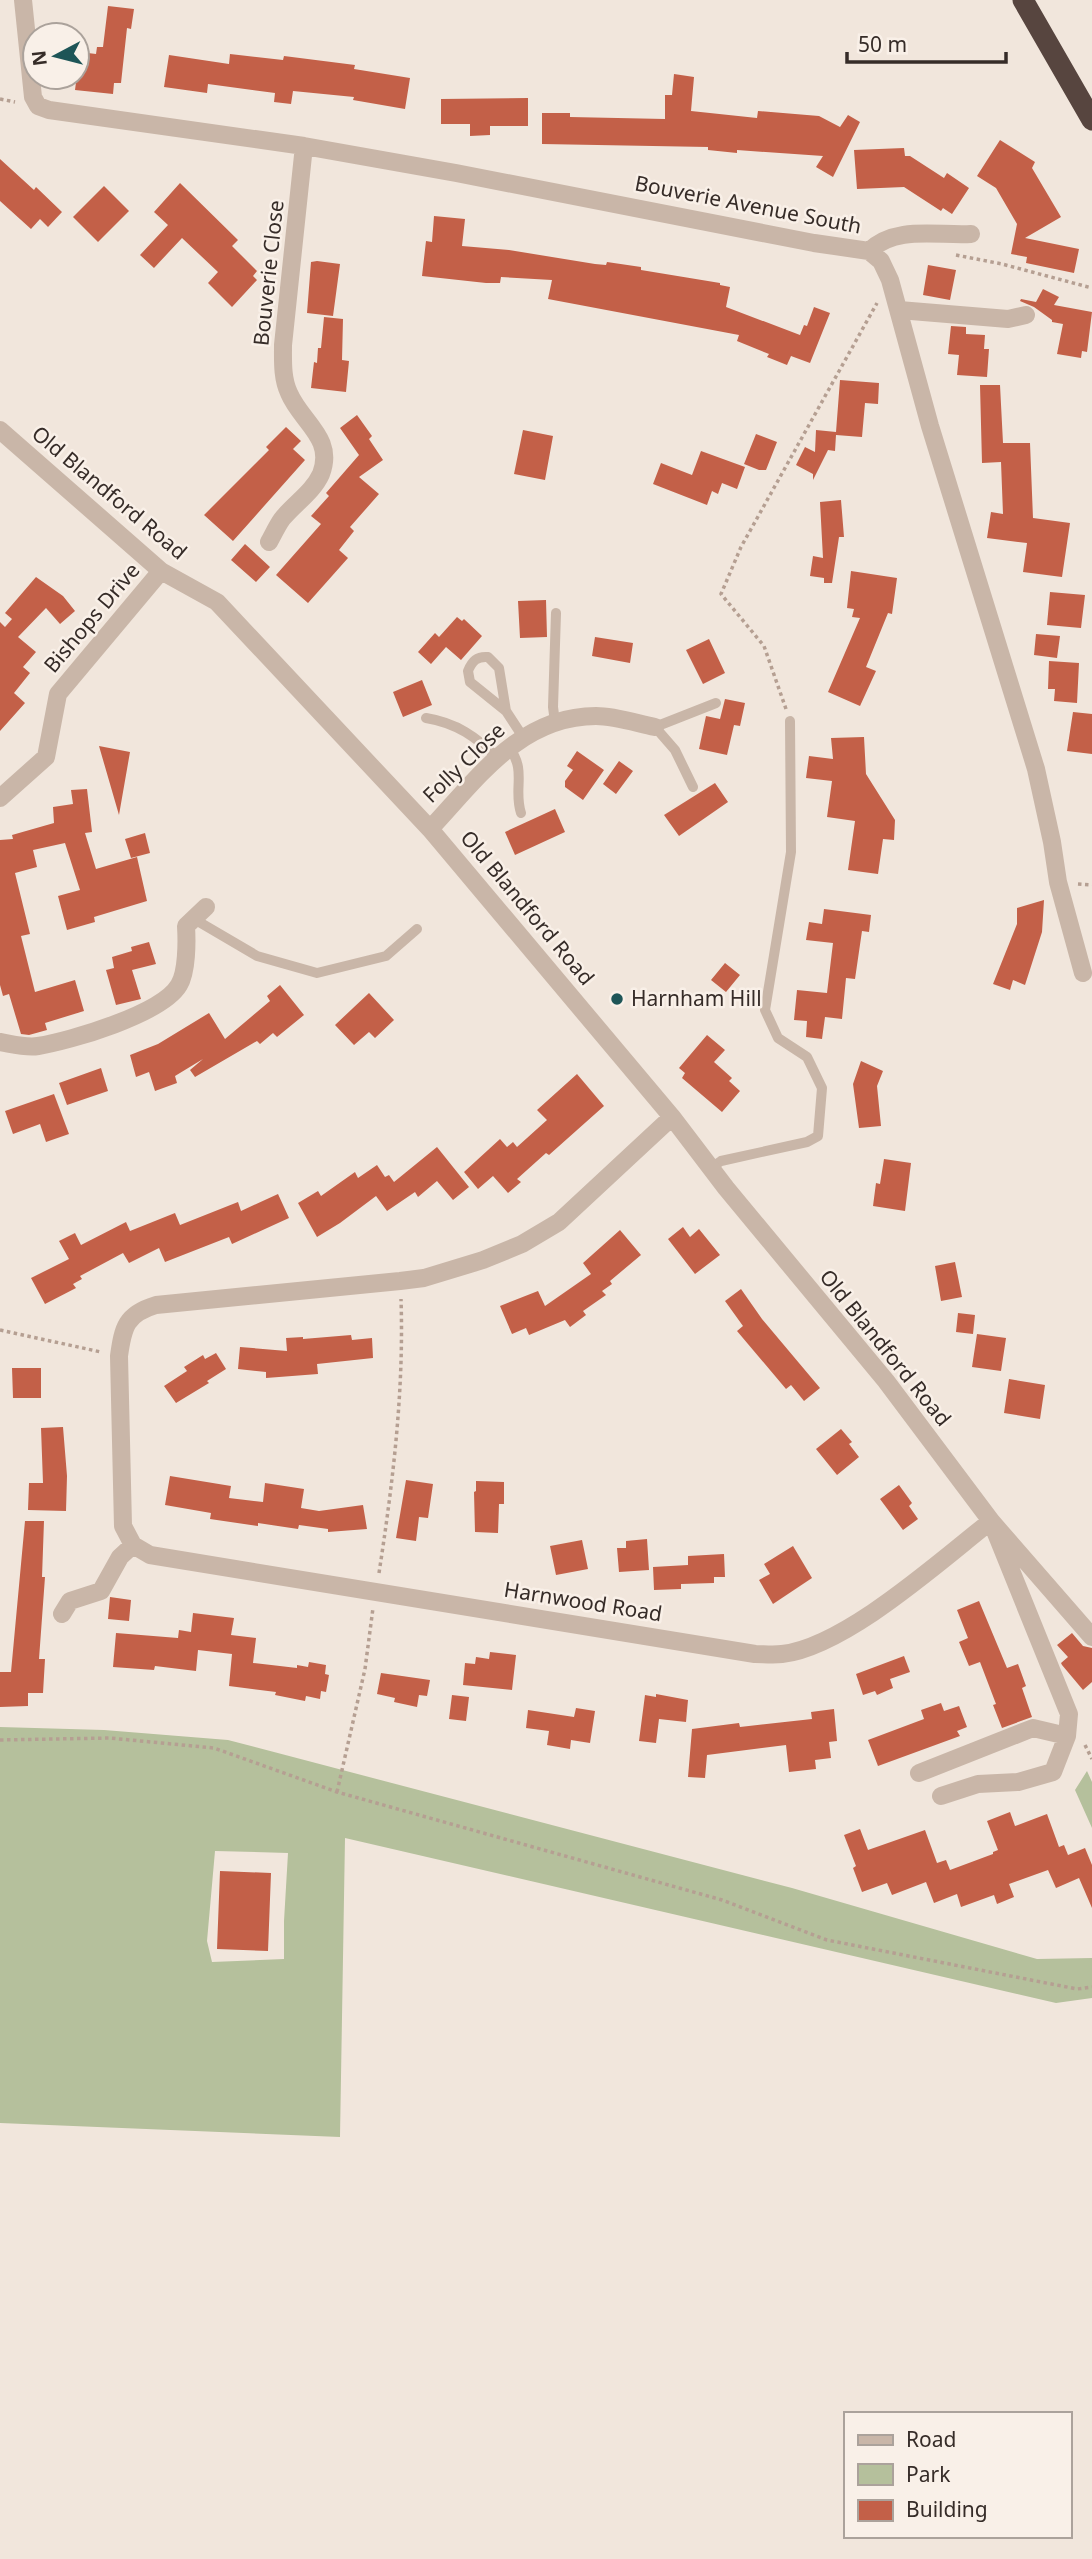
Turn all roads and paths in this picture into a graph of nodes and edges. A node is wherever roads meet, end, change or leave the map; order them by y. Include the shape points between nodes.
1 (23, 0) edge
2 (1023, 0) edge
3 (1092, 120) edge
4 (304, 146) junction
5 (971, 234) dead end
6 (869, 251) junction
7 (947, 253) dead end
8 (890, 280) junction
9 (1092, 288) edge
10 (899, 310) junction
11 (1026, 315) dead end
12 (0, 430) edge
13 (269, 542) dead end
14 (160, 572) junction
15 (556, 613) dead end
16 (716, 703) dead end
17 (506, 711) junction
18 (426, 718) dead end
19 (790, 721) joint
20 (555, 722) junction
21 (654, 726) junction
22 (510, 748) junction
23 (693, 787) dead end
24 (0, 798) edge
25 (521, 813) dead end
26 (430, 828) junction
27 (200, 913) joint
28 (417, 929) dead end
29 (1083, 973) dead end
30 (0, 1042) edge
31 (672, 1117) junction
32 (711, 1168) junction
33 (400, 1282) junction
34 (0, 1330) edge
35 (119, 1356) junction
36 (991, 1521) junction
37 (133, 1545) junction
38 (376, 1591) junction
39 (62, 1614) dead end
40 (1092, 1637) edge
41 (1067, 1736) junction
42 (0, 1740) edge
43 (919, 1773) dead end
44 (337, 1791) junction
45 (941, 1796) dead end
46 (1092, 1987) edge

1 - 4 street, Bouverie Avenue South via 31,85 38,106
2 - 3 highway
4 - 6 street, Bouverie Avenue South
4 - 13 street, Bouverie Close via 283,372 289,394 318,435 325,456 319,478
5 - 6 street via 900,234
6 - 8 street, Bouverie Avenue South via 881,261
7 - 9 path
8 - 10 street, Bouverie Avenue South
8 - 19 path via 741,547 721,594 764,646
10 - 11 street via 1008,319
10 - 29 street, Bouverie Avenue South via 1036,769 1058,882
12 - 14 street, Old Blandford Road
14 - 24 street, Bishops Drive via 58,694 46,757
14 - 26 street, Old Blandford Road via 217,602
15 - 20 lane
16 - 21 lane
17 - 17 lane via 470,682 468,671 478,657 488,657 499,668
17 - 22 lane
18 - 22 lane via 445,721
19 - 32 lane via 791,852 765,1010 778,1038 807,1057 822,1088 818,1136 722,1161
20 - 21 street, Folly Close via 597,716
20 - 22 street, Folly Close
21 - 23 lane via 675,750
22 - 25 lane via 519,766
22 - 26 street, Folly Close
26 - 31 street, Old Blandford Road
27 - 28 lane via 257,956 317,973 386,956
27 - 30 street via 186,926 187,950 179,985 153,1008 106,1027 36,1046
31 - 32 street, Old Blandford Road
31 - 33 street via 559,1222 483,1260
32 - 36 street, Old Blandford Road via 886,1381
33 - 35 street via 156,1305 141,1310 122,1330
33 - 38 path via 403,1356
34 - 35 path
35 - 37 street via 123,1526
36 - 38 street, Harnwood Road via 859,1622 806,1648 782,1654 754,1654
36 - 40 street, Old Blandford Road
36 - 41 street via 1069,1714
37 - 38 street, Harnwood Road via 150,1555
37 - 39 street via 120,1557 102,1591 70,1601
38 - 44 path via 365,1669
41 - 43 street via 1033,1728
41 - 45 street via 1053,1772 1018,1782 978,1784
42 - 44 path via 109,1738 214,1748
44 - 46 path via 722,1900 827,1940 1077,1989

